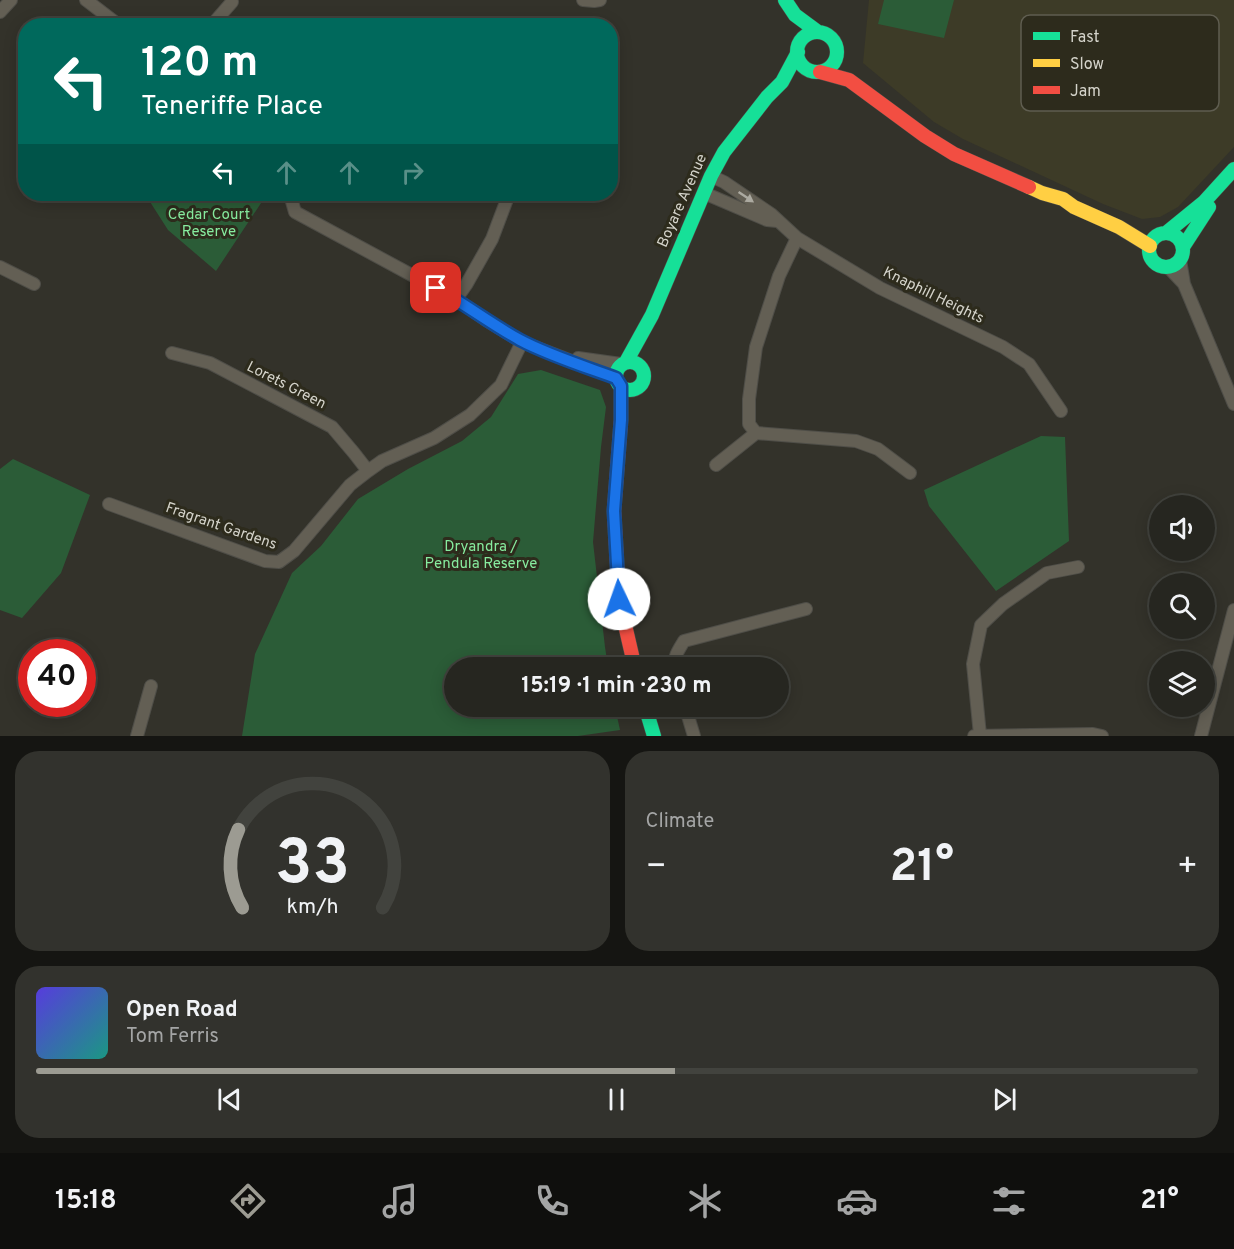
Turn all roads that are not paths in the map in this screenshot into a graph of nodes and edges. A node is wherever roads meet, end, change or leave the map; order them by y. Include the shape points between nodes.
1 (11, 0) edge
2 (86, 0) edge
3 (583, 0) edge
4 (600, 0) edge
5 (785, 0) edge
6 (232, 2) dead end
7 (0, 12) edge
8 (795, 15) junction
9 (110, 18) edge
10 (218, 18) edge
11 (818, 32) junction
12 (798, 49) junction
13 (838, 52) junction
14 (816, 72) junction
15 (849, 80) junction
16 (782, 82) junction
17 (1234, 170) edge
18 (711, 176) junction
19 (1234, 183) edge
20 (704, 193) junction
21 (1063, 199) junction
22 (292, 201) edge
23 (506, 201) edge
24 (778, 221) junction
25 (1163, 233) junction
26 (797, 238) junction
27 (1150, 246) junction
28 (1177, 258) junction
29 (0, 267) edge
30 (34, 284) dead end
31 (456, 299) junction
32 (652, 315) junction
33 (522, 342) junction
34 (172, 352) dead end
35 (643, 368) junction
36 (621, 373) junction
37 (639, 387) junction
38 (1234, 404) edge
39 (1061, 411) dead end
40 (756, 433) junction
41 (620, 441) junction
42 (716, 465) dead end
43 (368, 471) junction
44 (910, 472) dead end
45 (109, 504) dead end
46 (1078, 567) dead end
47 (806, 609) dead end
48 (1234, 610) edge
49 (632, 657) edge
50 (675, 657) edge
51 (151, 686) dead end
52 (648, 717) edge
53 (688, 717) edge
54 (137, 736) edge
55 (654, 736) edge
56 (694, 736) edge
57 (977, 736) edge
58 (1102, 736) edge
59 (1201, 736) edge

1 - 7 street
2 - 9 street
3 - 4 street
5 - 8 street
6 - 10 street
8 - 11 street
8 - 12 street
11 - 12 street via 802,39
11 - 13 street via 832,38
12 - 14 street via 802,65
12 - 16 street, Boyare Avenue
13 - 14 street via 832,66
13 - 15 street
14 - 15 street
14 - 16 street, Boyare Avenue
15 - 21 street via 954,154
16 - 18 street, Boyare Avenue via 724,152
17 - 25 street via 1204,202
18 - 20 street, Boyare Avenue
18 -> 24 street, Knaphill Heights
19 - 28 street via 1208,208
20 - 24 street, Knaphill Heights
20 - 32 street, Boyare Avenue
21 - 25 street via 1077,198 1126,222
21 - 27 street
22 - 31 street via 295,212
23 - 31 street via 492,239
24 - 26 street, Knaphill Heights
25 - 27 street
25 - 28 street via 1180,240
26 - 39 street, Knaphill Heights via 880,288 1003,347 1029,364
26 - 40 street via 779,276 756,347 749,424
27 - 28 street via 1150,257 1159,266
28 - 38 street
29 - 30 street
31 - 33 street
32 - 35 street, Boyare Avenue
32 - 36 street, Boyare Avenue
33 - 36 street
33 - 43 street, Fragrant Gardens via 501,385 470,415
34 - 43 street, Lorets Green via 210,363 332,427
35 - 36 street via 635,362
35 - 37 street via 644,378
36 - 37 street via 630,390
36 - 41 street, Boyare Avenue
37 - 41 street, Boyare Avenue
40 - 42 street
40 - 44 street via 856,441 878,449
41 - 49 street, Boyare Avenue via 614,511 619,599
43 - 45 street, Fragrant Gardens via 350,485 294,551 279,562 266,561
46 - 57 street via 1047,573 981,625 973,663
47 - 50 street via 684,641
48 - 59 street
51 - 54 street
52 - 55 street
53 - 56 street
57 - 58 street

